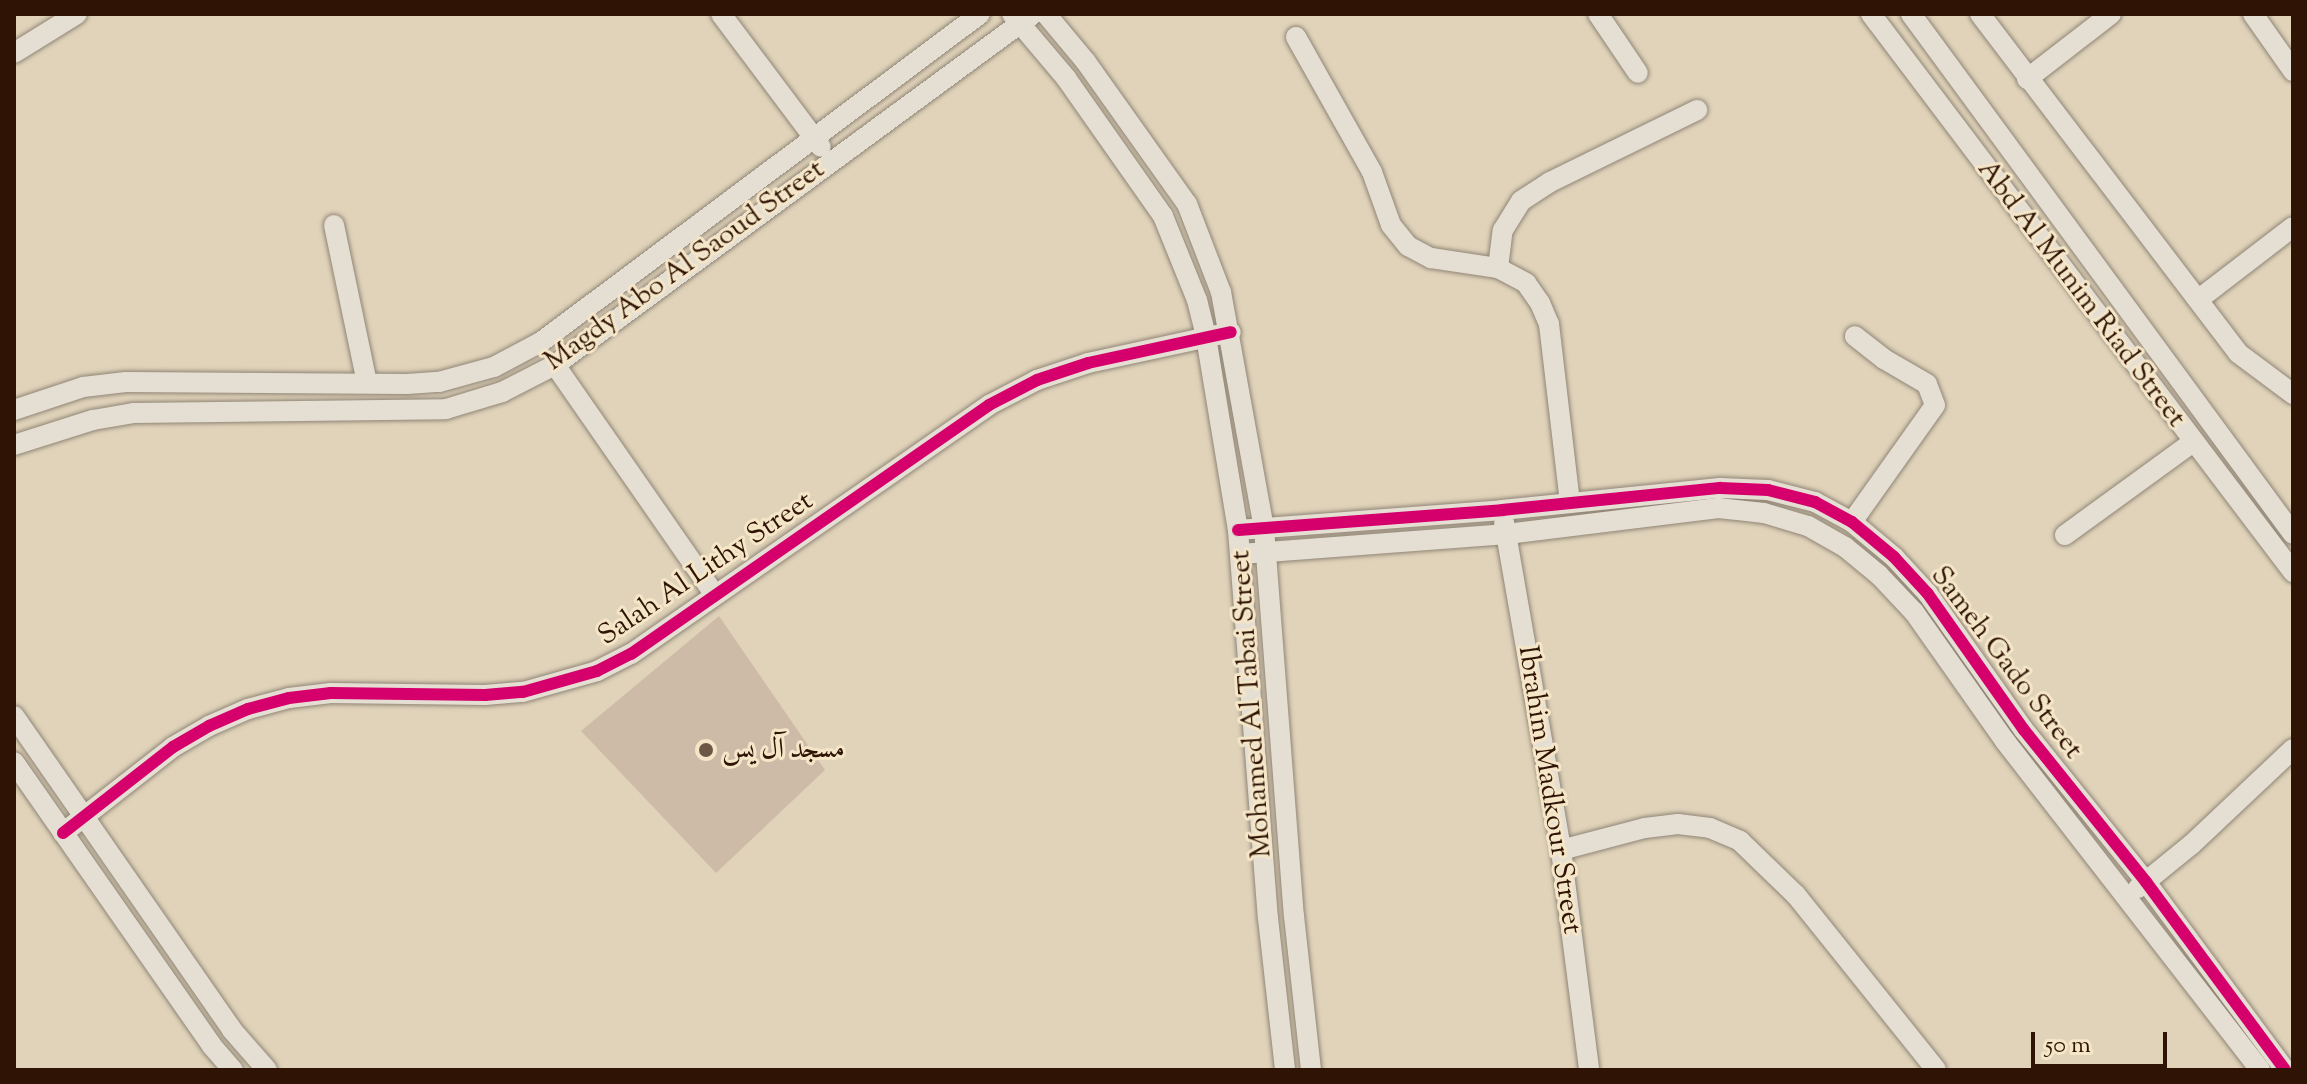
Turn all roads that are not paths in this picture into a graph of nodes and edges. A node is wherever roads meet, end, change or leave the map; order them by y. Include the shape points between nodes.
1 (77, 14) edge
2 (721, 14) edge
3 (980, 14) edge
4 (1046, 14) edge
5 (1598, 14) edge
6 (1871, 14) edge
7 (1911, 14) edge
8 (1980, 14) edge
9 (2111, 14) edge
10 (2253, 14) edge
11 (1022, 17) edge
12 (1296, 37) dead end
13 (14, 53) edge
14 (2293, 71) edge
15 (1638, 73) dead end
16 (2027, 79) junction
17 (1697, 110) dead end
18 (813, 136) junction
19 (831, 160) junction
20 (334, 225) dead end
21 (2293, 227) edge
22 (1498, 268) junction
23 (2199, 299) junction
24 (1231, 332) junction
25 (1855, 336) dead end
26 (1206, 337) junction
27 (555, 365) junction
28 (367, 383) junction
29 (2293, 394) edge
30 (14, 410) edge
31 (2193, 442) junction
32 (14, 445) edge
33 (1570, 503) junction
34 (1502, 510) junction
35 (1852, 522) junction
36 (1264, 528) junction
37 (1238, 530) junction
38 (1507, 534) junction
39 (2293, 534) edge
40 (2065, 535) dead end
41 (1267, 553) junction
42 (1241, 554) junction
43 (2291, 567) edge
44 (714, 594) junction
45 (14, 716) edge
46 (2293, 749) edge
47 (14, 762) edge
48 (83, 817) junction
49 (63, 833) junction
50 (1561, 850) junction
51 (2146, 882) junction
52 (2128, 895) junction
53 (1304, 1018) junction
54 (1278, 1021) junction
55 (233, 1070) edge
56 (267, 1070) edge
57 (1285, 1070) edge
58 (1311, 1070) edge
59 (1589, 1070) edge
60 (1936, 1070) edge
61 (2260, 1070) edge
62 (2285, 1070) edge

1 - 13 street
2 - 18 street
3 - 18 street, Magdy Abo Al Saoud Street
4 - 24 street, Mohamed Al Tabai Street via 1187,204
5 - 15 street
6 - 31 street, Abd Al Munim Riad Street
7 - 39 street, Abd Al Munim Riad Street
8 - 16 street
9 - 16 street
10 - 14 street
11 - 19 street, Magdy Abo Al Saoud Street
11 - 26 street, Mohamed Al Tabai Street via 1163,216
12 - 22 street via 1372,172 1391,225 1408,246 1431,258
16 - 23 street
17 - 22 street via 1521,201 1503,230
18 - 19 street
18 - 28 street, Magdy Abo Al Saoud Street via 541,342 494,367 439,382
19 - 27 street, Magdy Abo Al Saoud Street
20 - 28 street
21 - 23 street
22 - 33 street via 1526,283 1549,324
23 - 29 street via 2238,353
24 - 26 street, Salah Al Lithy Street
24 - 36 street, Mohamed Al Tabai Street
25 - 35 street via 1927,384 1935,405
26 - 37 street, Mohamed Al Tabai Street
26 - 44 street, Salah Al Lithy Street via 1088,363 1037,380 989,405
27 - 32 street, Magdy Abo Al Saoud Street via 502,392 446,409 134,413
27 - 44 street
28 - 30 street, Magdy Abo Al Saoud Street via 126,382 83,387
31 - 40 street
31 - 43 street, Abd Al Munim Riad Street
33 - 34 street, Sameh Gado Street
33 - 35 street, Sameh Gado Street via 1669,491 1768,490 1815,502
34 - 36 street, Sameh Gado Street
34 - 38 street, Ibrahim Madkour Street
35 - 51 street, Sameh Gado Street via 1928,594 2024,730
36 - 37 street, Sameh Gado Street
36 - 41 street, Mohamed Al Tabai Street
37 - 42 street, Mohamed Al Tabai Street
38 - 41 street, Sameh Gado Street
38 - 50 street, Ibrahim Madkour Street
38 - 52 street, Sameh Gado Street via 1718,508 1764,513 1808,526 1845,547 1914,612 2005,741
41 - 42 street, Sameh Gado Street
41 - 53 street, Mohamed Al Tabai Street
42 - 54 street, Mohamed Al Tabai Street
44 - 48 street, Salah Al Lithy Street via 631,654 560,684 485,695 331,693 248,709 173,747
45 - 48 street
46 - 51 street
47 - 49 street
48 - 49 street, Salah Al Lithy Street
48 - 56 street via 232,1030
49 - 55 street
50 - 59 street, Ibrahim Madkour Street
50 - 60 street via 1678,824 1710,828 1740,841 1796,895
51 - 52 street
51 - 62 street, Sameh Gado Street
52 - 61 street, Sameh Gado Street
53 - 54 street
53 - 58 street, Mohamed Al Tabai Street
54 - 57 street, Mohamed Al Tabai Street

